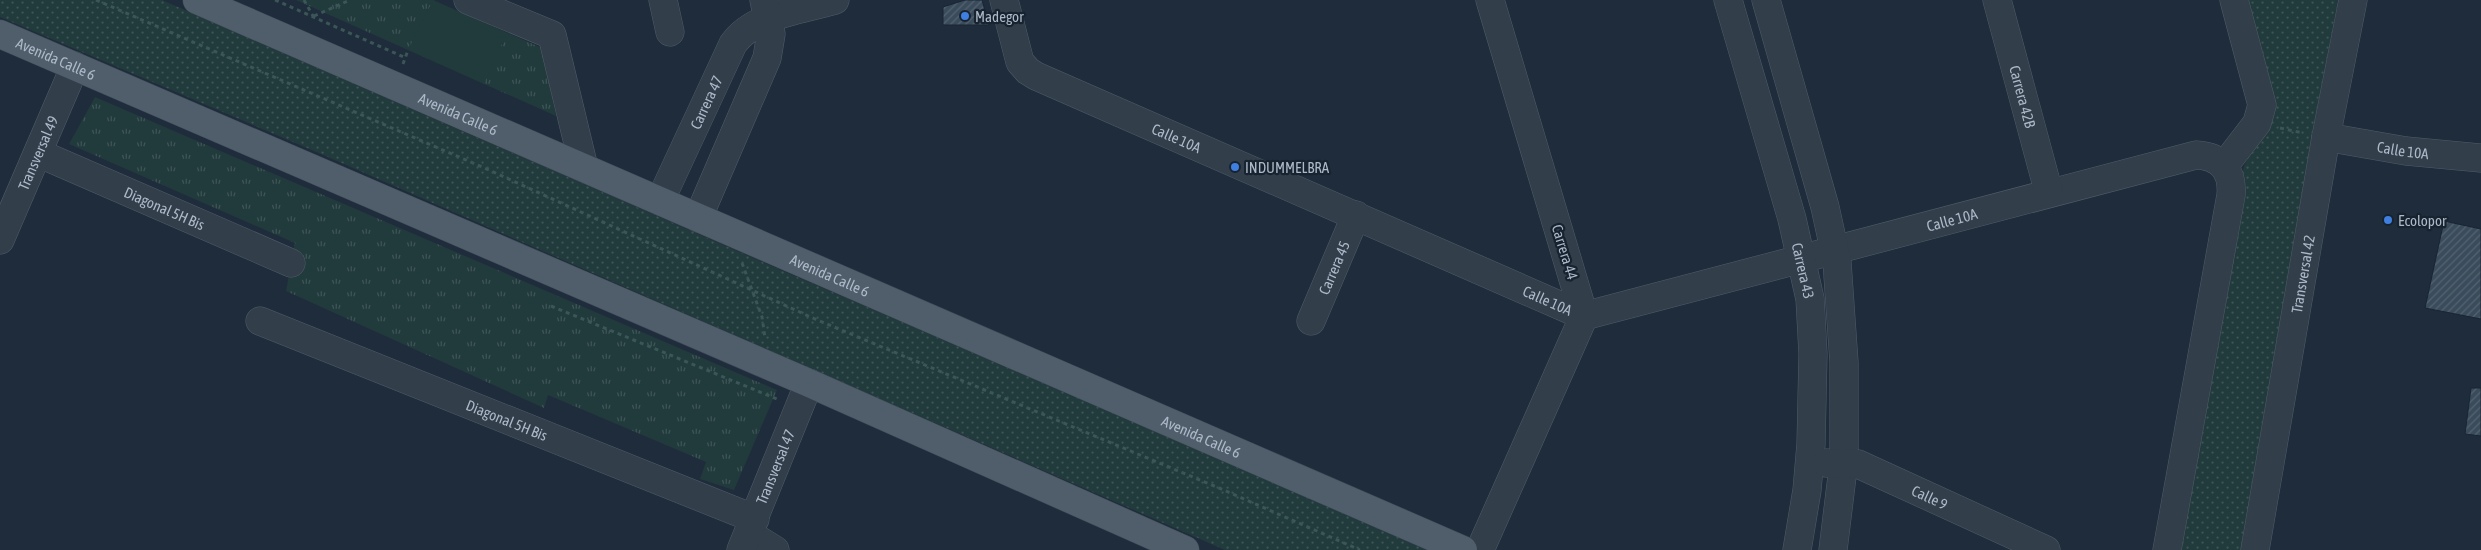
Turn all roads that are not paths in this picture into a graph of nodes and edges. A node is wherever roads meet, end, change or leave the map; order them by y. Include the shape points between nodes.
1 (197, 0) edge
2 (468, 0) edge
3 (663, 0) edge
4 (835, 0) edge
5 (1004, 0) edge
6 (1490, 0) edge
7 (1766, 0) edge
8 (1997, 0) edge
9 (2234, 0) edge
10 (2353, 0) edge
11 (1736, 2) edge
12 (766, 10) edge
13 (670, 32) dead end
14 (0, 34) edge
15 (75, 66) junction
16 (2326, 137) junction
17 (38, 154) junction
18 (2481, 158) edge
19 (2224, 166) junction
20 (584, 168) junction
21 (2049, 193) junction
22 (660, 202) junction
23 (1356, 215) junction
24 (698, 218) junction
25 (0, 240) edge
26 (1834, 249) junction
27 (1802, 257) junction
28 (291, 263) dead end
29 (1584, 316) junction
30 (1311, 321) dead end
31 (260, 322) dead end
32 (810, 383) junction
33 (1809, 463) junction
34 (1844, 464) junction
35 (748, 534) edge
36 (775, 550) edge
37 (1185, 550) edge
38 (1463, 550) edge
39 (1480, 550) edge
40 (1798, 550) edge
41 (1833, 550) edge
42 (2046, 550) edge
43 (2167, 550) edge
44 (2256, 550) edge

1 - 20 main road, Avenida Calle 6
2 - 20 street via 552,36
3 - 13 street
4 - 12 street, Carrera 47
5 - 23 street, Calle 10A via 1020,62 1028,71
6 - 29 street, Carrera 44
7 - 26 street, Carrera 43
8 - 21 street, Carrera 42B
9 - 19 street via 2259,111
10 - 16 street, Transversal 42
11 - 27 street, Carrera 43
12 - 22 street, Carrera 47 via 733,44
12 - 24 street via 771,46
14 - 15 main road, Avenida Calle 6
15 - 17 street, Transversal 49
15 - 32 main road, Avenida Calle 6
16 - 18 street, Calle 10A
16 - 44 street, Transversal 42
17 - 25 street, Transversal 49
17 - 28 street, Diagonal 5H Bis
19 - 21 street, Calle 10A via 2207,155 2196,155
19 - 43 street via 2232,182 2231,195
20 - 22 main road, Avenida Calle 6
21 - 26 street, Calle 10A
22 - 24 main road, Avenida Calle 6
23 - 29 street, Calle 10A
23 - 30 street, Carrera 45
24 - 38 main road, Avenida Calle 6
26 - 27 street, Calle 10A
26 - 34 street, Carrera 43 via 1844,362
27 - 29 street, Calle 10A
27 - 33 street, Carrera 43 via 1812,328
29 - 39 street
31 - 35 street, Diagonal 5H Bis
32 - 35 street, Transversal 47
32 - 37 main road, Avenida Calle 6
33 - 34 street, Calle 9
33 - 40 street, Carrera 43
34 - 41 street, Carrera 43
34 - 42 street, Calle 9 via 1858,464
35 - 36 street, Diagonal 5H Bis

